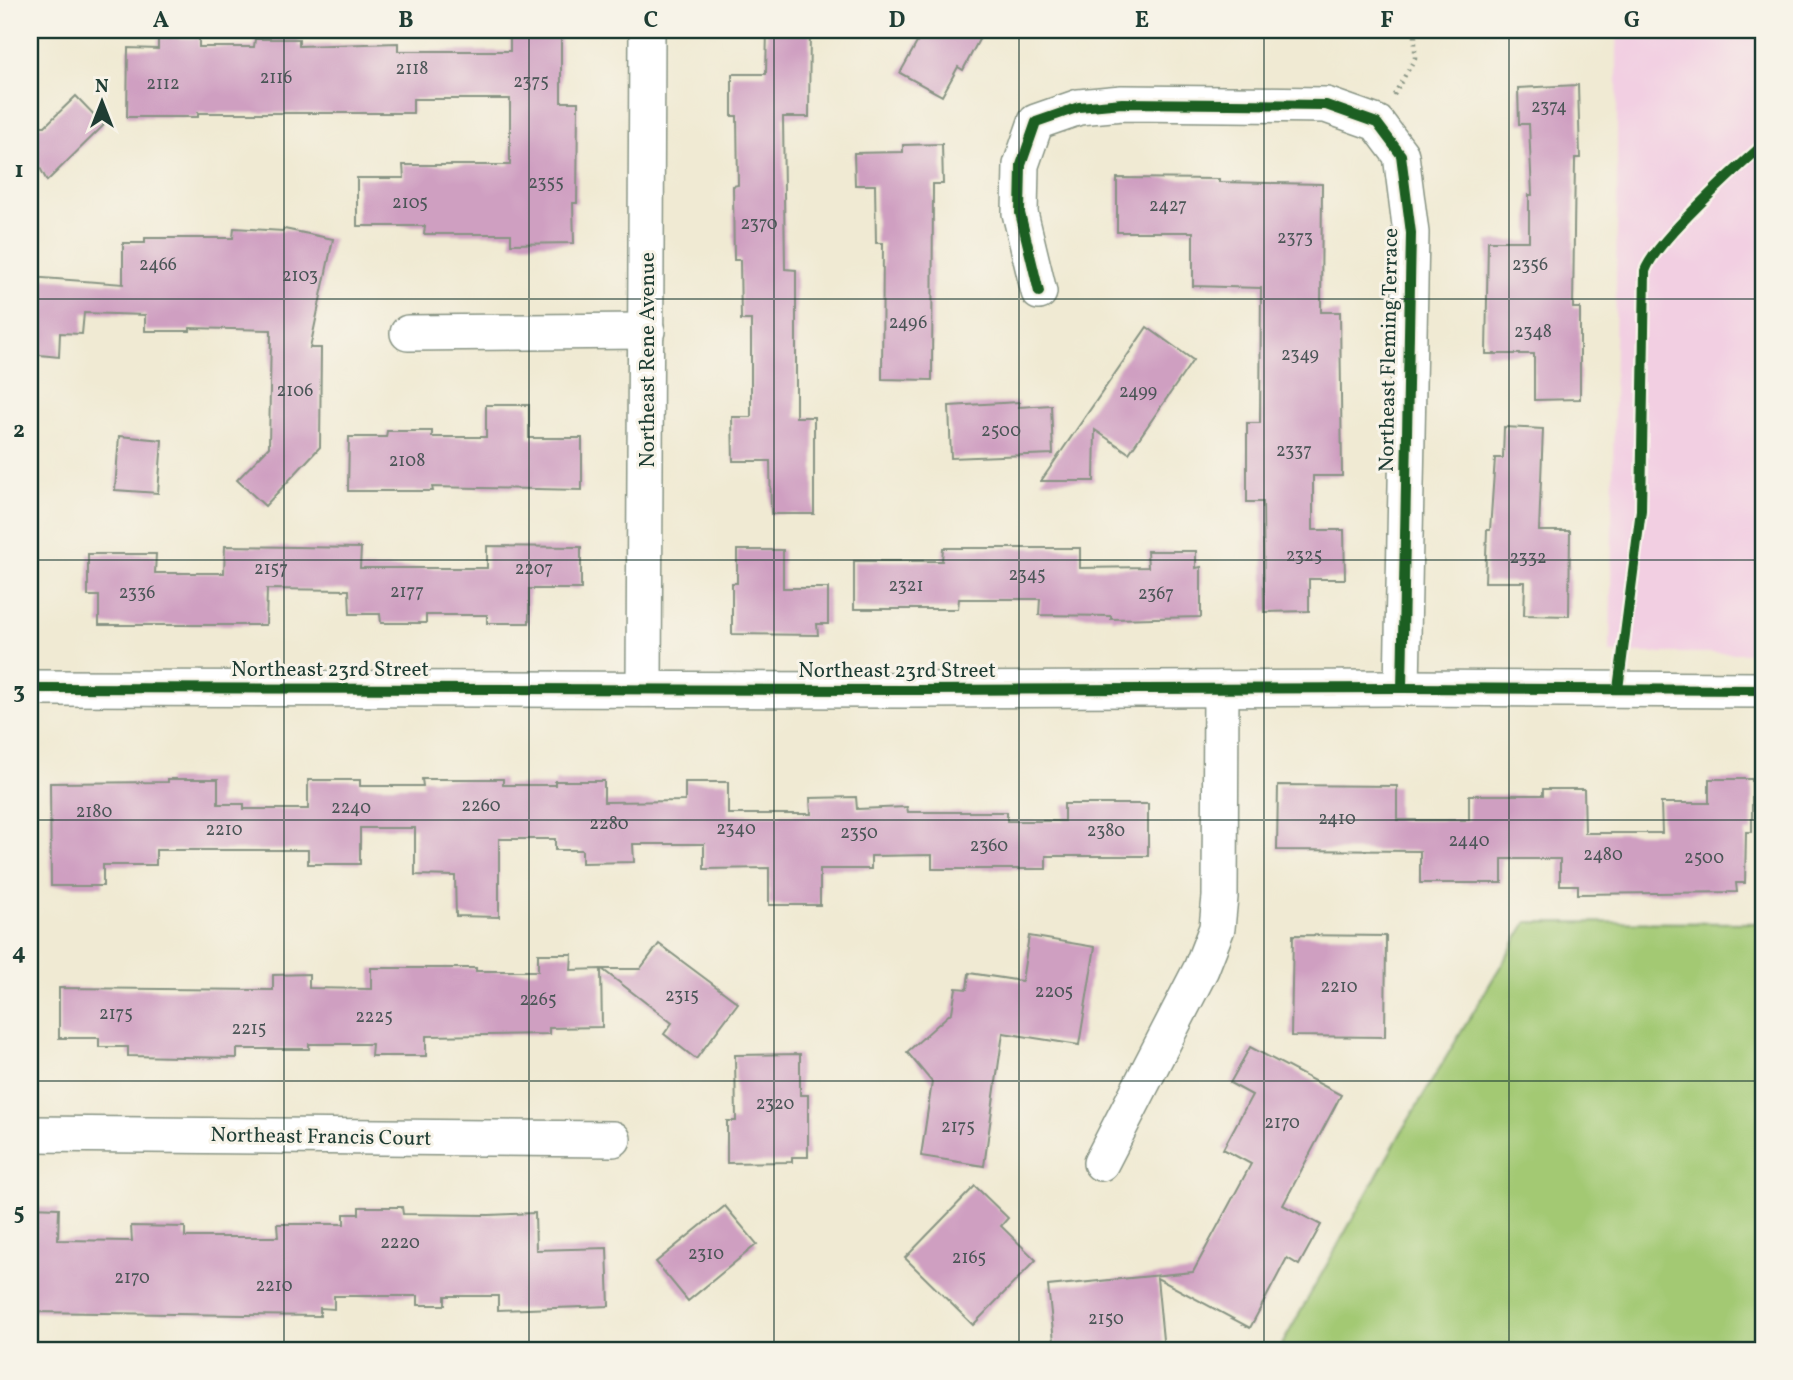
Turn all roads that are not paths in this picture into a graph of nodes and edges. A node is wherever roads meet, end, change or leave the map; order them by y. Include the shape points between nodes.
1 (647, 30) edge
2 (1039, 292) dead end
3 (647, 331) junction
4 (408, 333) dead end
5 (30, 688) edge
6 (1402, 688) junction
7 (644, 689) junction
8 (1221, 689) junction
9 (1763, 690) edge
10 (30, 1134) edge
11 (613, 1139) dead end
12 (1101, 1164) dead end

1 - 3 street, Northeast Rene Avenue
2 - 6 street, Northeast Fleming Terrace via 1020,213 1021,165 1036,122 1079,107 1122,103 1326,105 1377,123 1401,156 1411,233
3 - 4 street
3 - 7 street, Northeast Rene Avenue
5 - 7 street, Northeast 23rd Street
6 - 8 street, Northeast 23rd Street
6 - 9 street, Northeast 23rd Street
7 - 8 street, Northeast 23rd Street
8 - 12 street via 1217,928 1176,1020
10 - 11 street, Northeast Francis Court

